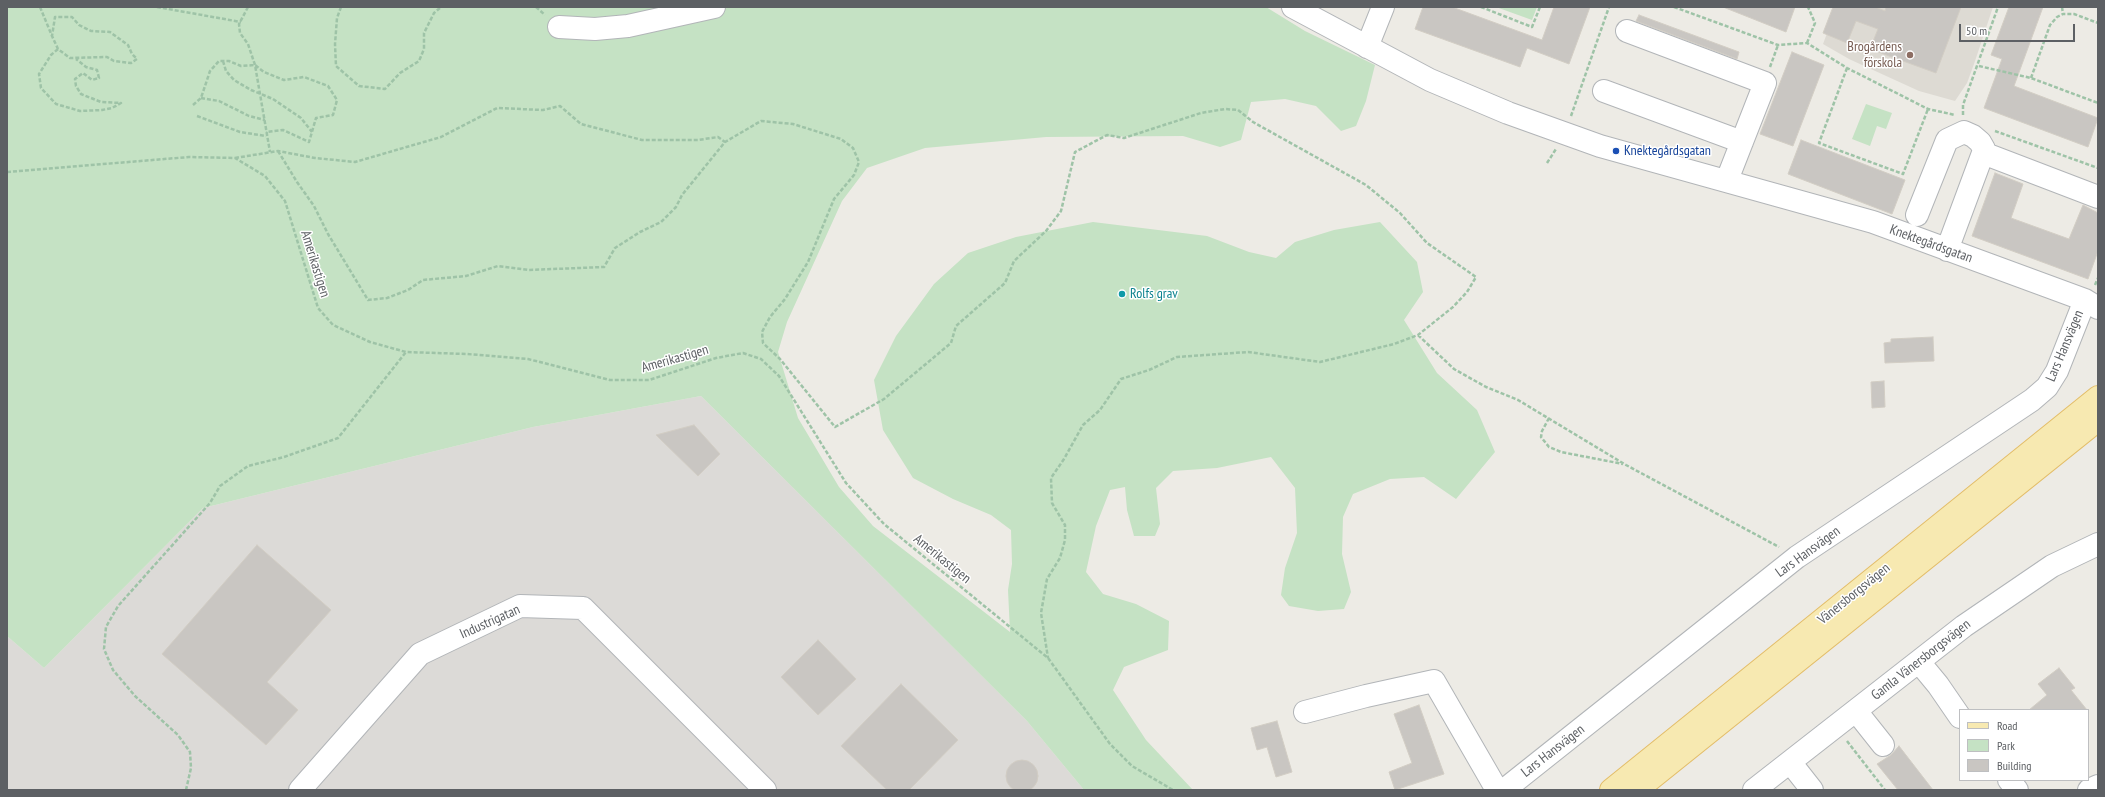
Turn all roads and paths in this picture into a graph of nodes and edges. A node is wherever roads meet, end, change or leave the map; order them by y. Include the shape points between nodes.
1 (40, 7) edge
2 (157, 7) edge
3 (248, 7) edge
4 (341, 7) edge
5 (441, 7) edge
6 (544, 7) edge
7 (714, 7) edge
8 (1293, 7) edge
9 (1383, 7) edge
10 (1481, 7) edge
11 (1540, 7) edge
12 (1609, 7) edge
13 (1674, 7) edge
14 (1808, 7) edge
15 (1998, 7) edge
16 (2062, 7) edge
17 (540, 11) dead end
18 (2063, 14) junction
19 (241, 22) junction
20 (2098, 23) edge
21 (559, 27) dead end
22 (1627, 31) dead end
23 (52, 36) junction
24 (1807, 43) junction
25 (1367, 46) junction
26 (58, 49) junction
27 (76, 58) junction
28 (224, 61) junction
29 (255, 65) junction
30 (1979, 66) junction
31 (1847, 68) junction
32 (2031, 78) junction
33 (1604, 91) dead end
34 (261, 93) junction
35 (201, 98) junction
36 (2098, 103) edge
37 (193, 105) dead end
38 (1928, 109) junction
39 (197, 116) dead end
40 (1570, 117) dead end
41 (265, 120) junction
42 (1988, 129) dead end
43 (313, 133) junction
44 (266, 134) junction
45 (725, 142) junction
46 (1742, 142) junction
47 (1560, 143) dead end
48 (278, 151) junction
49 (270, 152) junction
50 (1983, 154) junction
51 (235, 158) junction
52 (1547, 163) dead end
53 (2098, 168) edge
54 (7, 172) edge
55 (1727, 180) junction
56 (2098, 197) edge
57 (1917, 215) dead end
58 (1948, 250) junction
59 (2091, 304) edge
60 (1418, 335) junction
61 (406, 352) junction
62 (2098, 397) edge
63 (1549, 418) junction
64 (2098, 420) edge
65 (1626, 465) junction
66 (2098, 544) edge
67 (1797, 557) junction
68 (1048, 658) junction
69 (1919, 662) junction
70 (1856, 710) junction
71 (1305, 712) dead end
72 (1959, 716) edge
73 (1836, 726) junction
74 (1883, 745) dead end
75 (1790, 762) junction
76 (2010, 781) edge
77 (2098, 786) edge
78 (186, 790) edge
79 (300, 790) edge
80 (765, 790) edge
81 (1173, 790) edge
82 (1497, 790) edge
83 (1504, 790) edge
84 (1611, 790) edge
85 (1637, 790) edge
86 (1754, 790) edge
87 (1812, 790) edge
88 (1885, 790) edge
89 (2017, 790) edge
90 (2090, 790) edge

1 - 23 path
2 - 19 path
3 - 19 path
4 - 5 path via 334,44 336,66 359,86 385,89 400,73 419,61 424,49 424,33 434,13
6 - 17 path
7 - 21 street via 628,26 595,29
8 - 25 street, Knektegårdsgatan
9 - 25 street
10 - 11 path via 1532,27
12 - 40 path
13 - 24 path via 1778,45
14 - 24 path via 1815,23
15 - 30 path
16 - 18 path
18 - 20 path via 2074,14
18 - 32 path via 2050,25
19 - 29 path via 240,33 248,44
22 - 46 street via 1765,83
23 - 26 path
23 - 27 path via 55,17 72,17 79,25 91,31 110,32 128,45 137,59 131,63 114,61 107,57
24 - 31 path
25 - 55 street, Knektegårdsgatan via 1430,80 1508,113 1600,146
26 - 27 path via 70,58
26 - 27 path via 39,74 41,88 56,104 80,111 102,110 121,103 101,102 81,94 75,79 83,73 92,80 99,78 97,70 86,67
28 - 29 path via 241,66
28 - 34 path via 226,71 234,80
28 - 35 path via 219,61 210,70
29 - 34 path
29 - 43 path via 264,72 284,80 304,77 328,86 337,100 333,115 316,118
30 - 32 path
30 - 38 path via 1963,105 1963,117
31 - 38 path
31 - 38 path via 1819,143 1904,174
32 - 36 path
33 - 46 street
34 - 41 path
34 - 43 path via 273,98 301,118
35 - 37 path
35 - 41 path via 219,102 248,116
39 - 44 path via 240,132
41 - 44 path
42 - 53 path
43 - 44 path via 309,142 283,130
44 - 49 path
45 - 48 path via 718,137 698,140 642,140 581,124 560,106 543,110 497,108 441,138 356,162
45 - 48 path via 682,195 676,207 661,222 615,248 604,267 529,270 498,266 466,276 423,280 408,290 387,298 368,300 314,206
45 - 60 path via 761,121 794,124 842,139 853,148 859,162 854,175 834,198 808,262 762,332 763,343 780,359 834,427 884,400 951,343 956,326 1005,283 1014,261 1046,231 1061,211 1075,152 1108,135 1124,138 1225,109 1238,110 1252,122 1366,185 1400,213 1427,243 1476,277 1453,307
46 - 55 street
47 - 52 path
48 - 49 path
49 - 51 path
50 - 56 street
50 - 57 street via 1984,149 1980,142 1964,132 1946,140
50 - 58 street
51 - 54 path, Amerikastigen via 189,157
51 - 61 path, Amerikastigen via 265,176 285,201 318,308 333,325 370,342
55 - 58 street, Knektegårdsgatan via 1873,222
58 - 59 street, Knektegårdsgatan
59 - 67 street, Lars Hansvägen via 2048,387
60 - 63 path via 1454,369
60 - 68 path via 1394,344 1320,362 1248,352 1177,356 1149,370 1121,379 1100,410 1082,425 1051,478 1052,503 1065,525 1066,540 1060,558 1047,580 1041,613
61 - 68 path, Amerikastigen via 528,359 610,380 649,380 716,358 743,354 761,359 779,376 846,482 884,524
61 - 78 path via 338,438 284,457 248,466 220,486 210,503 118,606 106,627 104,649 112,670 178,735 190,752 191,768
62 - 84 main road, Vänersborgsvägen
63 - 65 path
63 - 65 path via 1541,437 1549,447 1561,452
64 - 85 main road, Vänersborgsvägen
65 - 67 path
66 - 69 street, Gamla Vänersborgsvägen via 2052,566 2012,592
67 - 83 street, Lars Hansvägen
68 - 81 path, Amerikastigen via 1110,744 1132,766
69 - 70 street, Gamla Vänersborgsvägen
69 - 72 street
70 - 73 street, Gamla Vänersborgsvägen
70 - 74 street
71 - 82 street via 1434,681
73 - 75 street, Gamla Vänersborgsvägen
73 - 88 path
75 - 86 street, Gamla Vänersborgsvägen
75 - 87 street
76 - 89 street
77 - 90 street
79 - 80 street, Industrigatan via 420,654 520,606 583,608

